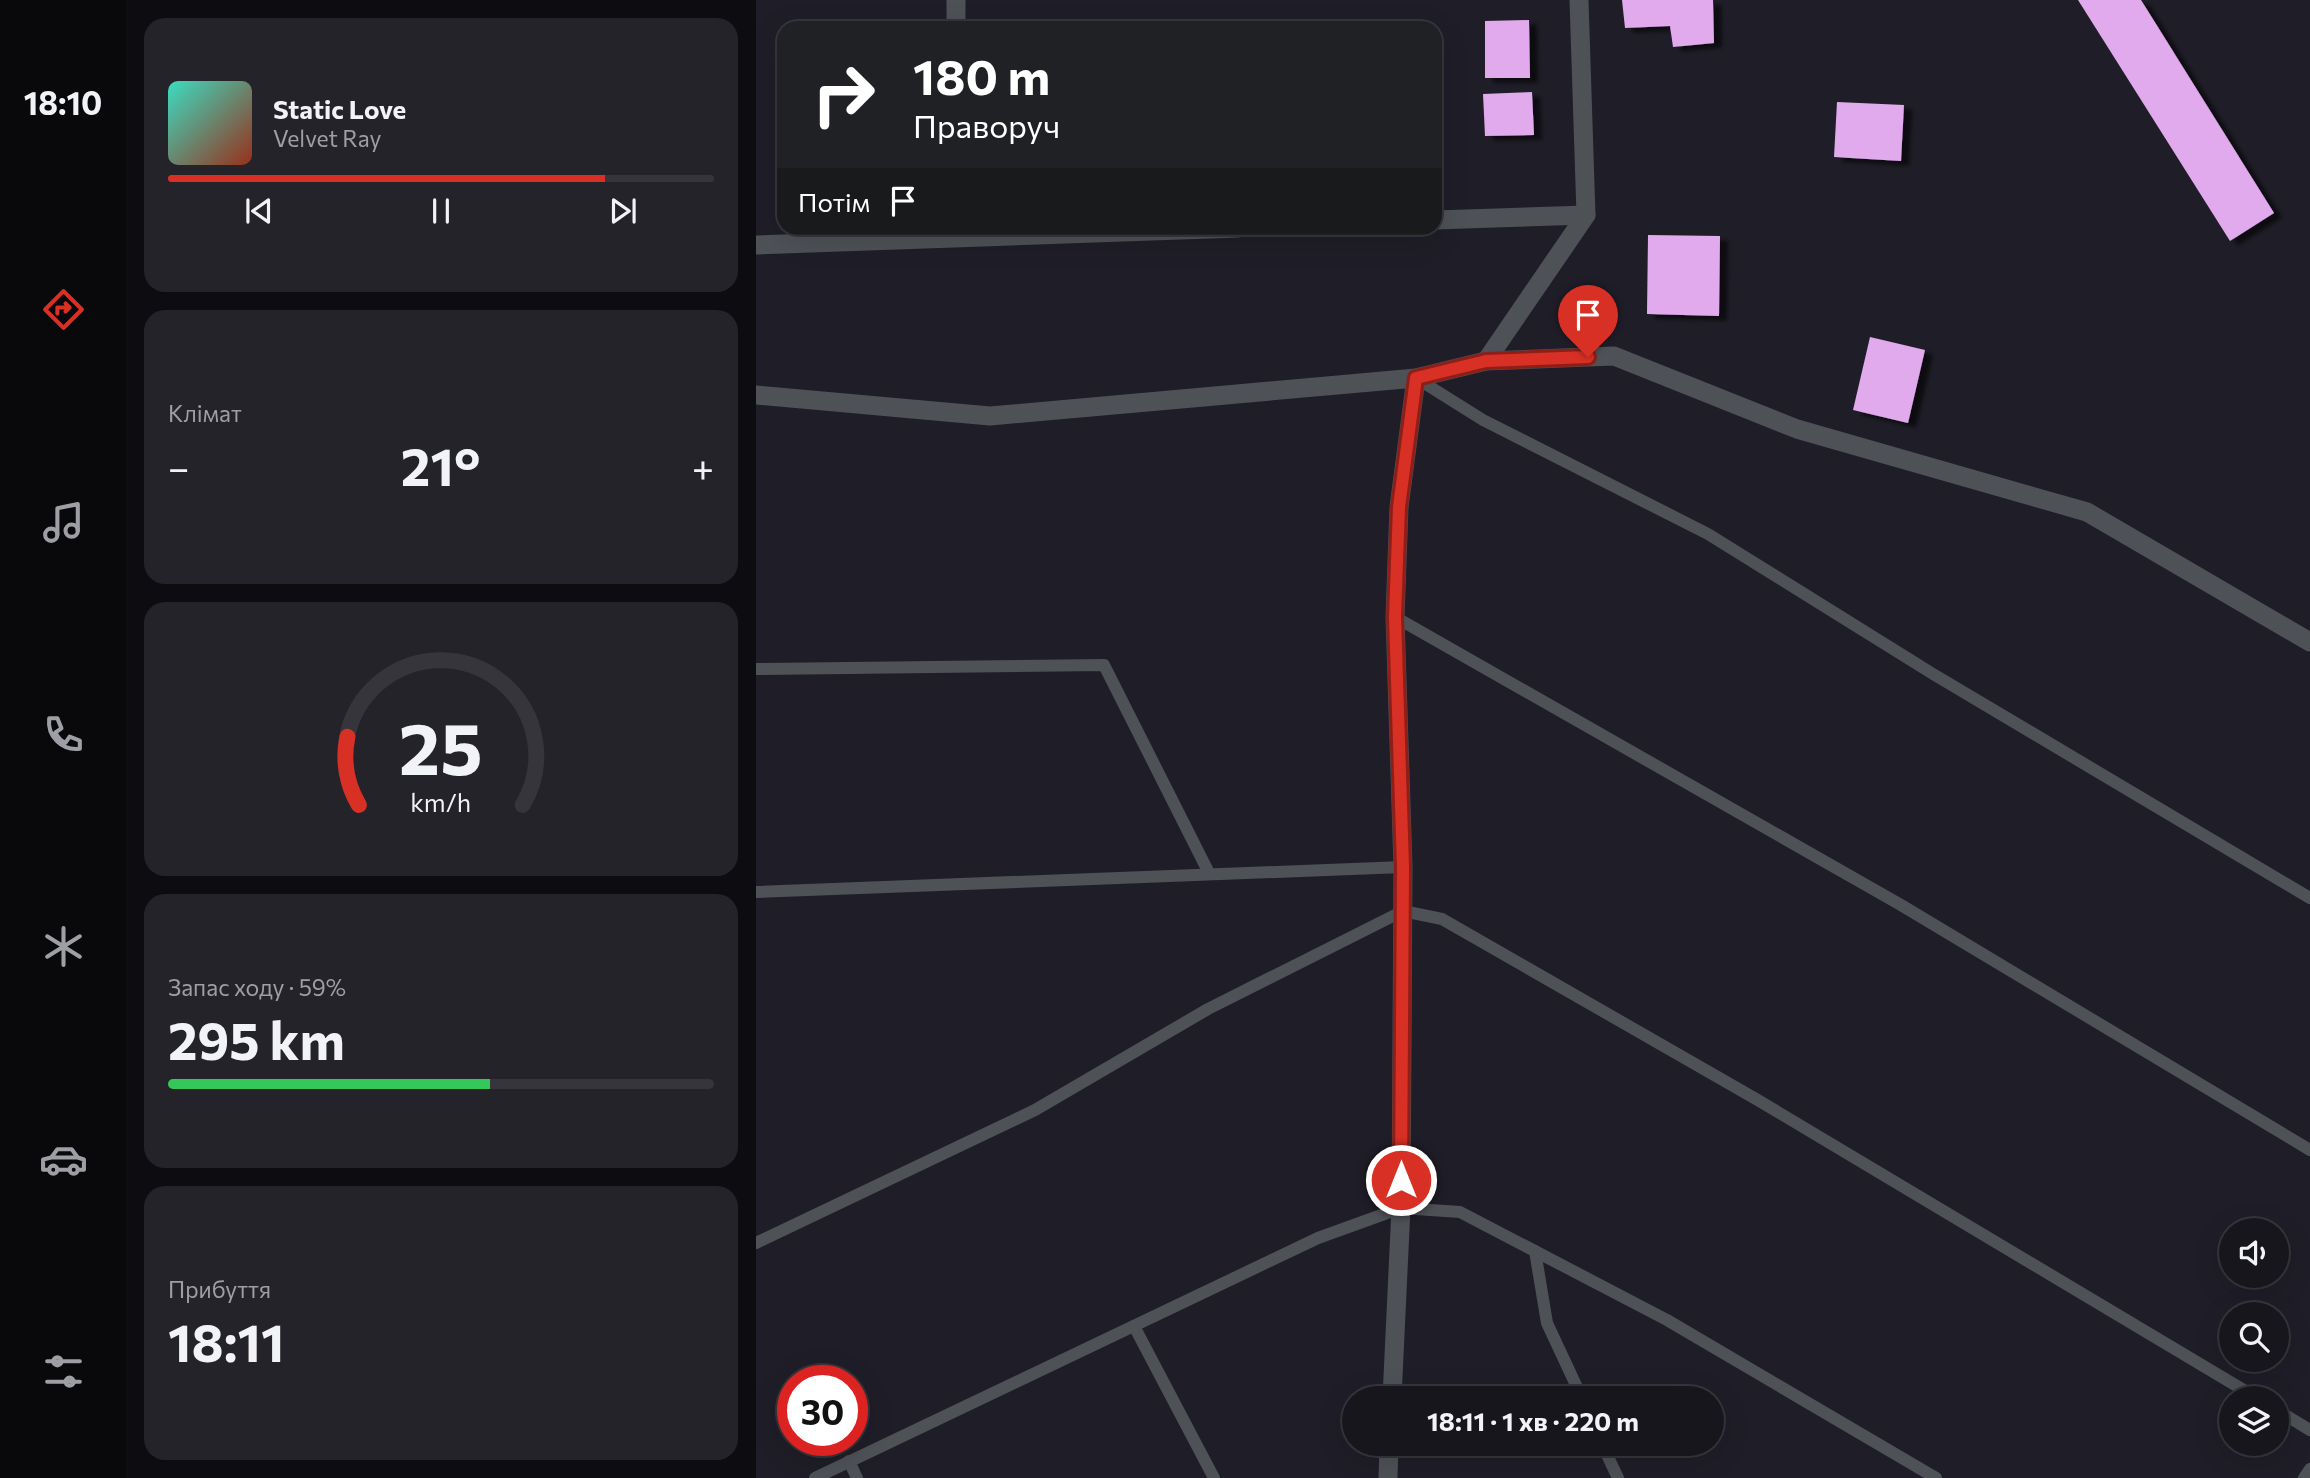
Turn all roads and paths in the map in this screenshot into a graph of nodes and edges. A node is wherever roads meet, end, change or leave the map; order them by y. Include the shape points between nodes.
1 (956, 0) edge
2 (1579, 0) edge
3 (956, 21) edge
4 (1586, 215) junction
5 (1442, 220) edge
6 (926, 235) edge
7 (756, 245) edge
8 (1486, 361) junction
9 (1416, 378) junction
10 (756, 395) edge
11 (1395, 617) junction
12 (2310, 642) edge
13 (756, 669) edge
14 (1403, 867) junction
15 (1209, 873) junction
16 (756, 892) edge
17 (2310, 898) edge
18 (1403, 911) junction
19 (2310, 1150) edge
20 (1401, 1208) junction
21 (756, 1243) edge
22 (1535, 1251) junction
23 (1134, 1326) junction
24 (1393, 1386) edge
25 (1576, 1386) edge
26 (2236, 1386) edge
27 (2289, 1417) edge
28 (2310, 1430) edge
29 (1389, 1456) edge
30 (1608, 1456) edge
31 (849, 1461) junction
32 (2310, 1469) edge
33 (815, 1478) edge
34 (857, 1478) edge
35 (1214, 1478) edge
36 (1388, 1478) edge
37 (1618, 1478) edge
38 (1936, 1478) edge
39 (2304, 1478) edge

1 - 3 street
2 - 4 street
4 - 5 street
4 - 8 street
6 - 7 street
8 - 9 street
8 - 12 street via 1614,356 1797,429 2087,512
9 - 10 street via 990,416
9 - 11 street via 1399,507
9 - 17 lane via 1483,420 1708,534
11 - 14 street
11 - 19 lane via 1901,905
13 - 15 lane via 1104,665
14 - 15 lane
14 - 18 street
15 - 16 lane
18 - 20 street
18 - 21 lane via 1208,1009 1035,1110
18 - 26 lane via 1442,919 1756,1099
20 - 22 lane via 1460,1212
20 - 23 lane via 1318,1238
20 - 24 street
22 - 25 lane via 1547,1323
22 - 38 lane via 1667,1321
23 - 31 lane
23 - 35 lane
27 - 28 lane
29 - 36 street
30 - 37 lane
31 - 33 lane
31 - 34 lane
32 - 39 lane

